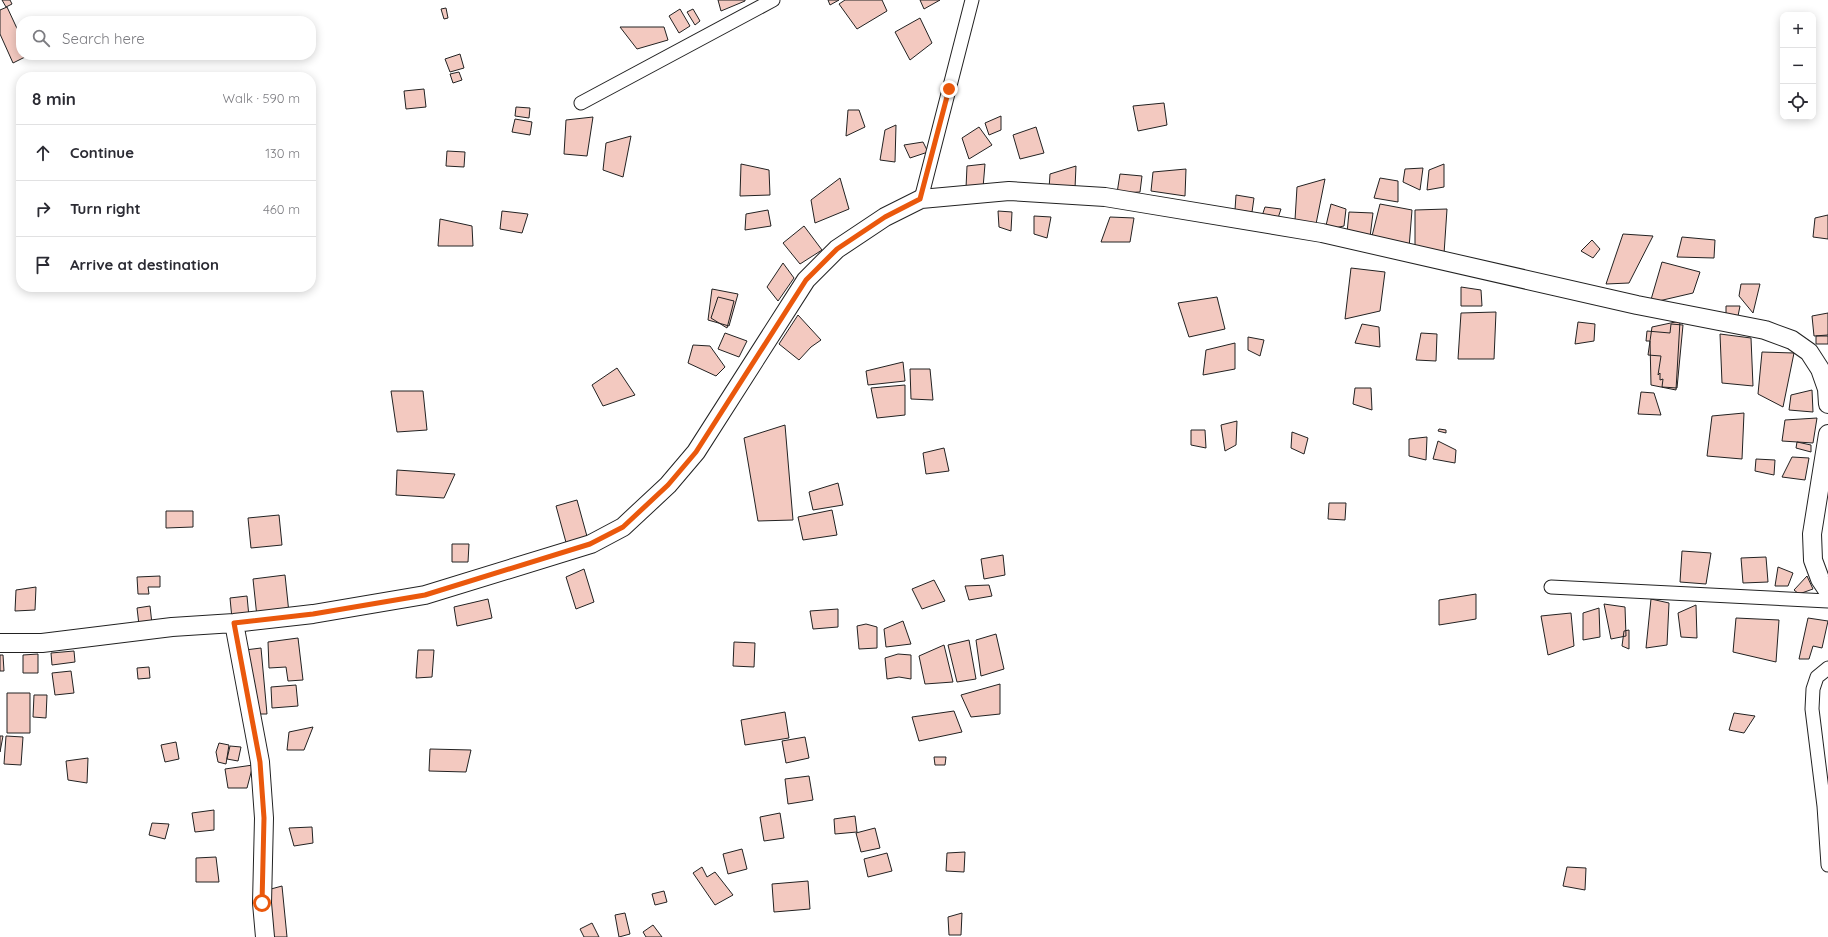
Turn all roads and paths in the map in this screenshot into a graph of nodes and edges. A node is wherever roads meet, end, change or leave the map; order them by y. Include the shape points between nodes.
1 (773, 0) edge
2 (972, 0) edge
3 (581, 103) dead end
4 (920, 199) junction
5 (1828, 404) edge
6 (1828, 434) edge
7 (1551, 587) dead end
8 (1828, 591) edge
9 (1828, 601) edge
10 (234, 623) junction
11 (0, 643) edge
12 (1828, 668) edge
13 (1828, 865) edge
14 (265, 937) edge

1 - 3 street
2 - 4 street
4 - 5 street via 1009,191 1105,197 1322,233 1637,305 1765,330 1792,340 1809,352 1820,369 1827,389
4 - 10 street via 885,217 837,249 806,280 696,452 668,485 623,527 590,544 425,595 313,614
6 - 8 street via 1812,534 1813,560
7 - 9 street
10 - 11 street via 172,626 42,643
10 - 14 street via 260,762 264,818 262,903
12 - 13 street via 1817,677 1812,689

